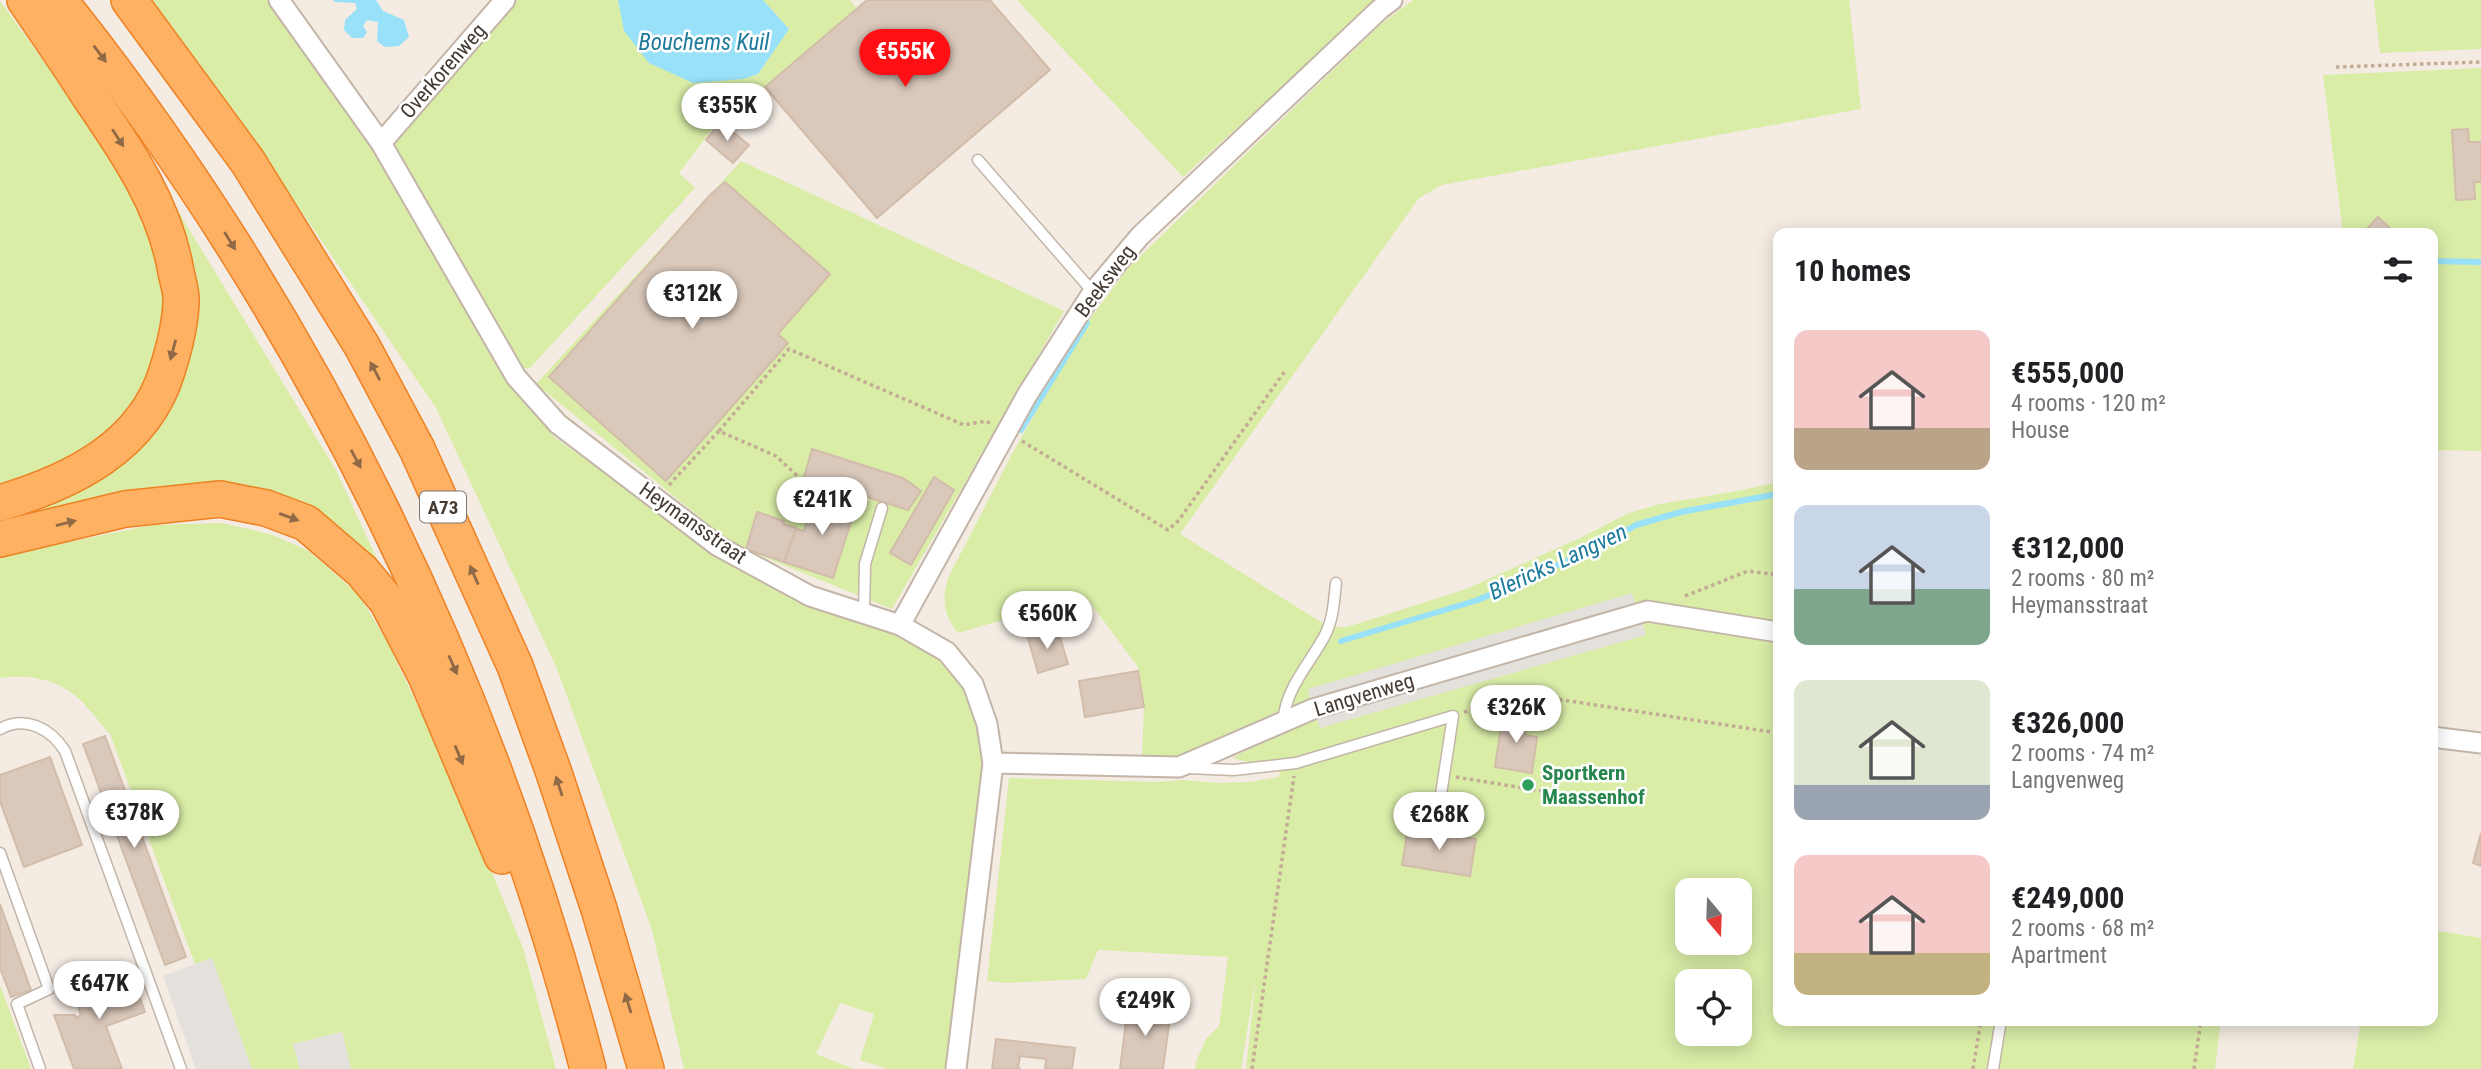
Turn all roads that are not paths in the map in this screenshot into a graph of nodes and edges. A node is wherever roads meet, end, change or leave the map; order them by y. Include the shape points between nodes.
1 (25, 0) edge
2 (59, 0) edge
3 (129, 0) edge
4 (279, 0) edge
5 (505, 0) edge
6 (1392, 0) edge
7 (381, 143) junction
8 (978, 160) dead end
9 (1093, 292) junction
10 (0, 503) edge
11 (882, 508) road end
12 (0, 539) edge
13 (1336, 583) dead end
14 (864, 614) junction
15 (900, 625) junction
16 (1773, 631) edge
17 (1283, 722) junction
18 (0, 729) edge
19 (2438, 738) edge
20 (2481, 743) edge
21 (993, 763) junction
22 (1179, 767) junction
23 (1440, 801) dead end
24 (0, 853) edge
25 (570, 999) junction
26 (2000, 1026) edge
27 (40, 1069) edge
28 (181, 1069) edge
29 (588, 1069) edge
30 (646, 1069) edge
31 (956, 1069) edge
32 (1993, 1069) edge

1 -> 10 highway via 117,135 156,204 173,250 182,301 163,386 120,443 62,482
2 -> 25 highway, A73 via 216,220 307,369 363,472 465,693 537,889
30 -> 3 highway, A73 via 599,909 515,666 417,449 362,346 248,162
4 - 7 street, Heymansstraat
5 - 7 street, Overkorenweg
6 - 9 street, Beeksweg via 1140,236
7 - 14 street, Heymansstraat via 516,377 558,424 718,547 810,596
8 - 9 lane
9 - 15 street, Beeksweg via 1027,395
11 - 14 lane via 864,564
12 -> 25 highway, A73 via 125,509 220,499 266,508 306,523 337,547 387,601 408,638 530,926
13 - 17 lane via 1333,616 1285,704
14 - 15 street, Heymansstraat
15 - 21 street, Heymansstraat via 947,652 973,684
16 - 17 street, Langvenweg via 1647,611 1313,709
17 - 22 street, Langvenweg
18 - 28 lane via 18,723 40,727 65,751
19 - 20 street
21 - 22 street, Langvenweg
21 - 31 street, Heymansstraat
22 - 23 lane via 1234,770 1296,764 1453,716
24 - 27 lane via 49,989 17,1004
25 - 29 highway, A73
26 - 32 lane

